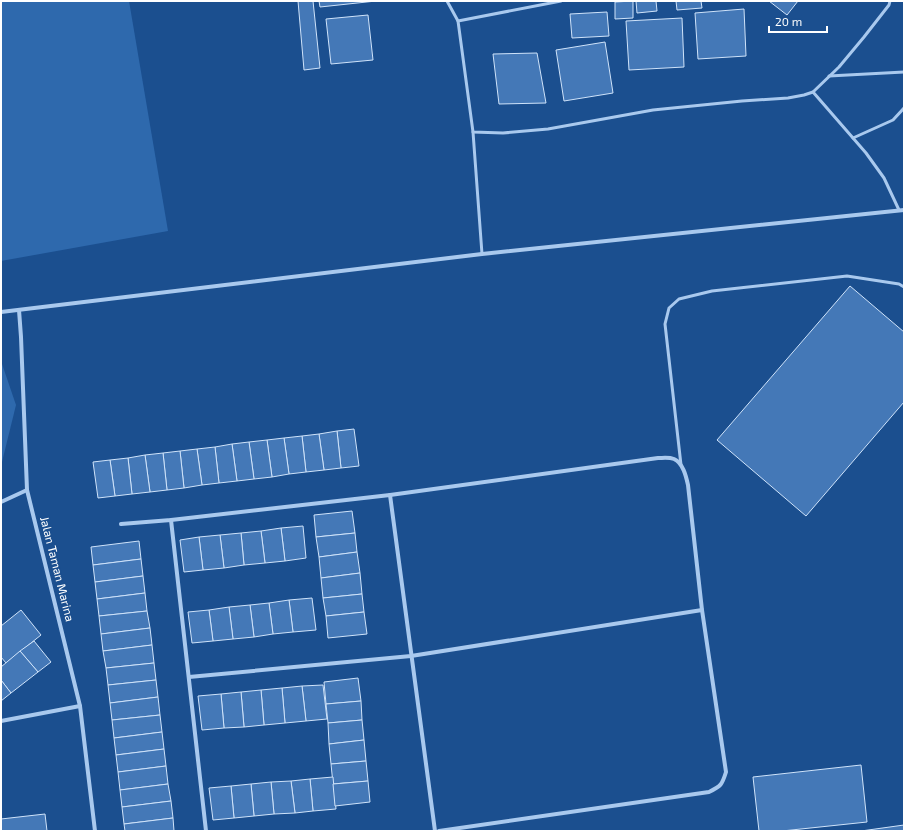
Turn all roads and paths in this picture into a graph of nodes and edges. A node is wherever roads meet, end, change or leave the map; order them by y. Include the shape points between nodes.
1 (447, 1) edge
2 (561, 1) edge
3 (890, 1) edge
4 (458, 21) junction
5 (904, 72) edge
6 (829, 76) junction
7 (813, 92) junction
8 (904, 108) edge
9 (473, 132) junction
10 (853, 138) junction
11 (899, 210) junction
12 (904, 210) edge
13 (482, 254) junction
14 (904, 287) edge
15 (19, 310) junction
16 (1, 312) edge
17 (681, 466) junction
18 (27, 490) junction
19 (390, 495) junction
20 (1, 502) edge
21 (171, 520) junction
22 (121, 524) dead end
23 (702, 610) junction
24 (411, 656) junction
25 (189, 677) junction
26 (80, 706) junction
27 (1, 720) edge
28 (95, 831) edge
29 (206, 831) edge
30 (435, 831) edge
31 (439, 831) edge

1 - 4 lane
2 - 4 lane
3 - 6 lane via 864,37
4 - 9 lane
5 - 6 lane
6 - 7 lane
7 - 9 lane via 788,98 653,110 548,129 503,134
7 - 10 lane
8 - 10 lane via 893,120
9 - 13 lane
10 - 11 lane via 884,178
11 - 12 street
11 - 13 street
13 - 15 street
14 - 17 lane via 847,276 712,291 679,299 669,308 665,324
15 - 16 street
15 - 18 street, Jalan Taman Marina
17 - 19 street via 676,460 669,458 647,459
17 - 23 street via 688,485
18 - 20 street
18 - 26 street, Jalan Taman Marina
19 - 21 street
19 - 24 street
21 - 22 street
21 - 25 street
23 - 24 street
23 - 31 street via 726,772 723,783 709,792
24 - 25 street
24 - 30 street
25 - 29 street
26 - 27 street
26 - 28 street, Jalan Taman Marina

